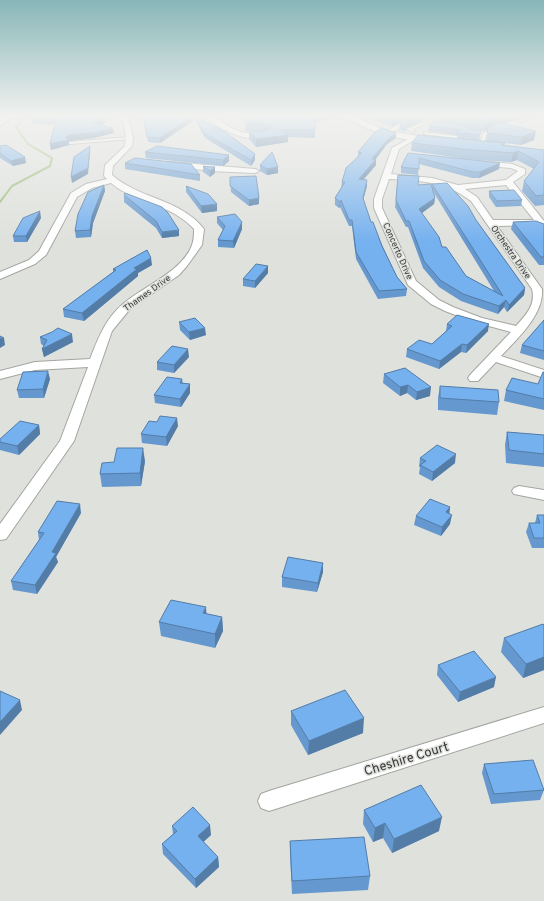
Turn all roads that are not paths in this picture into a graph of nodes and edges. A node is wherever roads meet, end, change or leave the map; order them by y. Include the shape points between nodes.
1 (396, 157) edge
2 (116, 158) joint
3 (128, 159) dead end
4 (166, 163) edge
5 (473, 163) edge
6 (255, 171) dead end
7 (386, 176) junction
8 (112, 180) junction
9 (508, 182) junction
10 (458, 188) junction
11 (490, 223) junction
12 (543, 224) edge
13 (0, 276) edge
14 (540, 290) edge
15 (518, 330) junction
16 (493, 357) junction
17 (95, 363) junction
18 (544, 374) edge
19 (0, 375) edge
20 (474, 378) dead end
21 (519, 491) dead end
22 (544, 494) edge
23 (0, 535) edge
24 (544, 715) edge
25 (269, 801) dead end

1 - 7 street, Concerto Drive
2 - 3 street
2 - 8 street via 107,168 108,176
4 - 6 street
5 - 9 street via 521,169 522,172
7 - 10 street, Orchestra Drive via 431,180
7 - 15 street, Concerto Drive via 378,199 378,208 412,283 449,309 478,320
8 - 13 street via 89,186 74,194 43,253 32,262
8 - 17 street, Thames Drive via 185,213 199,229 197,245 175,273 126,307 115,319 107,330
9 - 10 street
9 - 12 street
10 - 11 street, Orchestra Drive via 474,199
11 - 12 street
11 - 14 street, Orchestra Drive
14 - 15 street, Orchestra Drive via 533,314
15 - 16 street, Orchestra Drive
16 - 18 street
16 - 20 street, Orchestra Drive
17 - 19 street via 50,363 15,369
17 - 23 street, Thames Drive via 67,442
21 - 22 street
24 - 25 street, Cheshire Court

